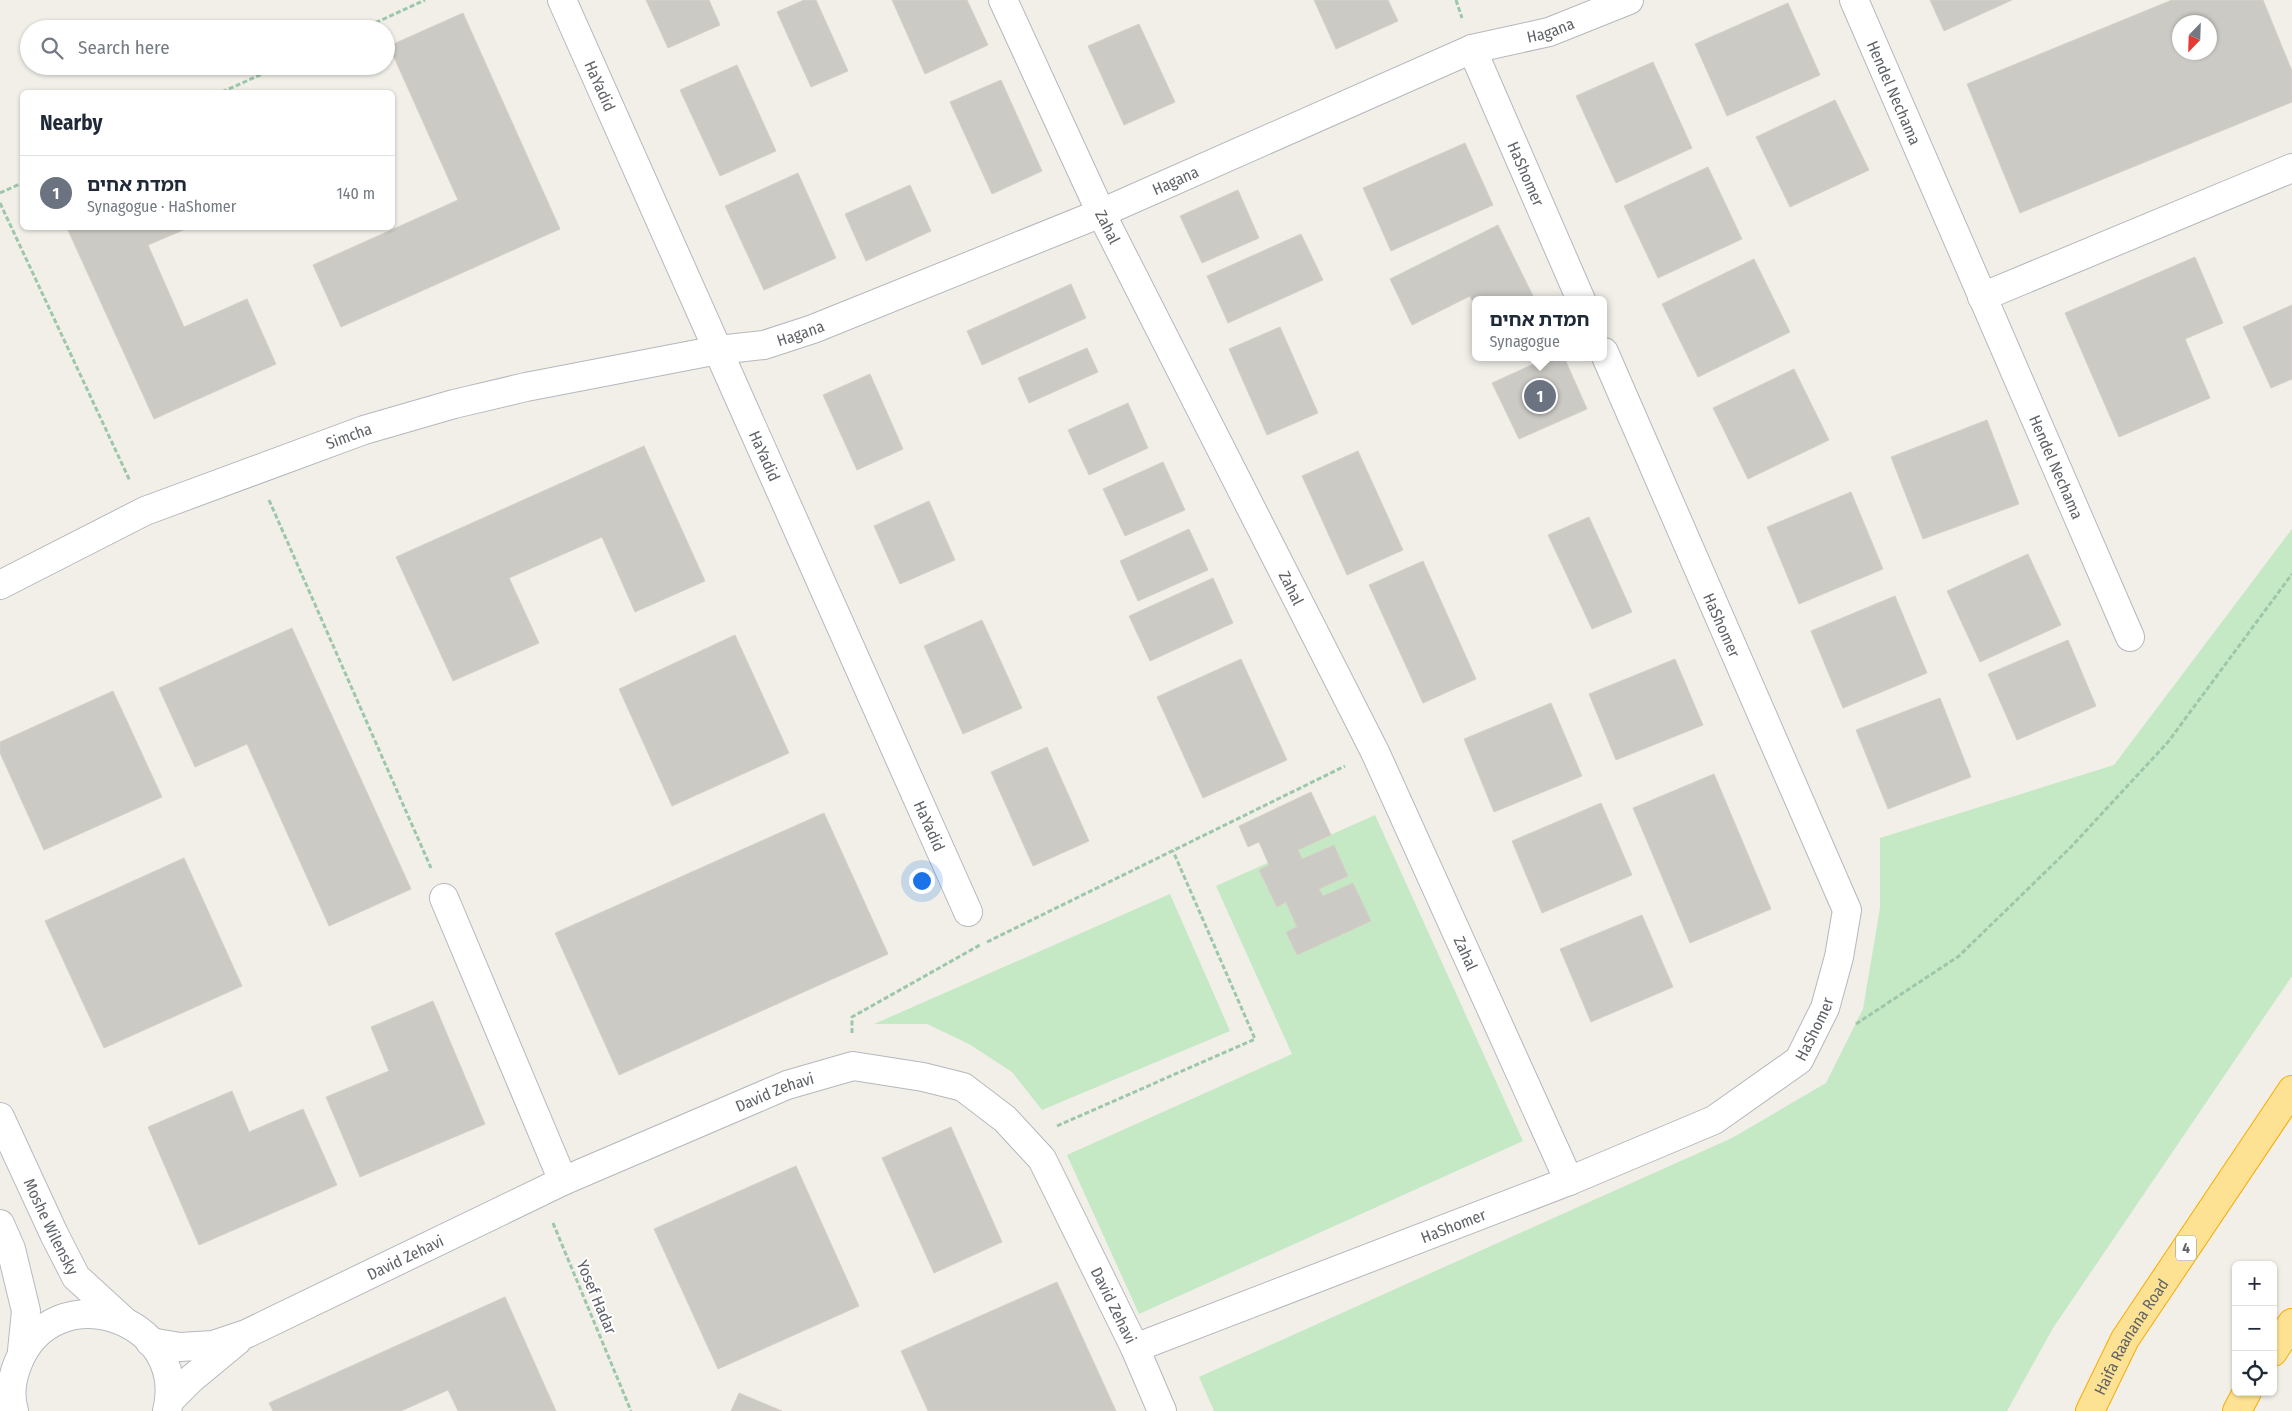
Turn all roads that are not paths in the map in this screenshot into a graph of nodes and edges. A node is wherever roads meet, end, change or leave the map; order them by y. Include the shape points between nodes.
1 (562, 0) edge
2 (1003, 0) edge
3 (1629, 0) edge
4 (1854, 0) edge
5 (1472, 49) junction
6 (2292, 168) edge
7 (1101, 213) junction
8 (1579, 296) edge
9 (1982, 297) junction
10 (718, 350) junction
11 (1607, 359) edge
12 (0, 585) edge
13 (2130, 637) dead end
14 (444, 898) road end
15 (968, 912) road end
16 (2292, 1090) edge
17 (0, 1117) edge
18 (1569, 1181) junction
19 (551, 1187) junction
20 (0, 1224) edge
21 (124, 1321) junction
22 (2292, 1324) edge
23 (246, 1334) junction
24 (150, 1342) junction
25 (1135, 1348) junction
26 (22, 1351) junction
27 (2274, 1351) edge
28 (2245, 1396) edge
29 (168, 1406) edge
30 (14, 1411) edge
31 (1162, 1411) edge
32 (2090, 1411) edge
33 (2237, 1411) edge

1 - 10 street, HaYadid
2 - 7 street, Zahal
3 - 5 street, Hagana via 1549,32
4 - 9 street, Hendel Nechama
5 - 7 street, Hagana
5 - 8 street, HaShomer
6 - 9 street
7 - 10 street, Hagana via 764,346
7 - 18 street, Zahal via 1375,752
9 - 13 street, Hendel Nechama
10 - 12 street, Simcha via 526,387 364,430 145,511
10 - 15 street, HaYadid
11 - 18 street, HaShomer via 1847,910 1840,958 1825,1008 1799,1060 1714,1120
14 - 19 street
16 - 32 highway, Haifa Raanana Road / 4 via 2125,1339
17 - 21 street, Moshe Wilensky via 76,1276
18 - 25 street, HaShomer
19 - 23 street, David Zehavi
19 - 25 street, David Zehavi via 787,1086 853,1066 964,1087 1005,1119 1042,1159
20 - 26 street via 11,1249 26,1311
21 - 24 street
21 - 26 street via 103,1314 66,1317 34,1336
22 - 27 highway
23 - 24 street, David Zehavi via 213,1346 180,1347
23 - 29 street, David Zehavi via 191,1380
24 - 29 street via 166,1369 170,1385
25 - 31 street, David Zehavi
26 - 30 street via 12,1376
28 - 33 highway

